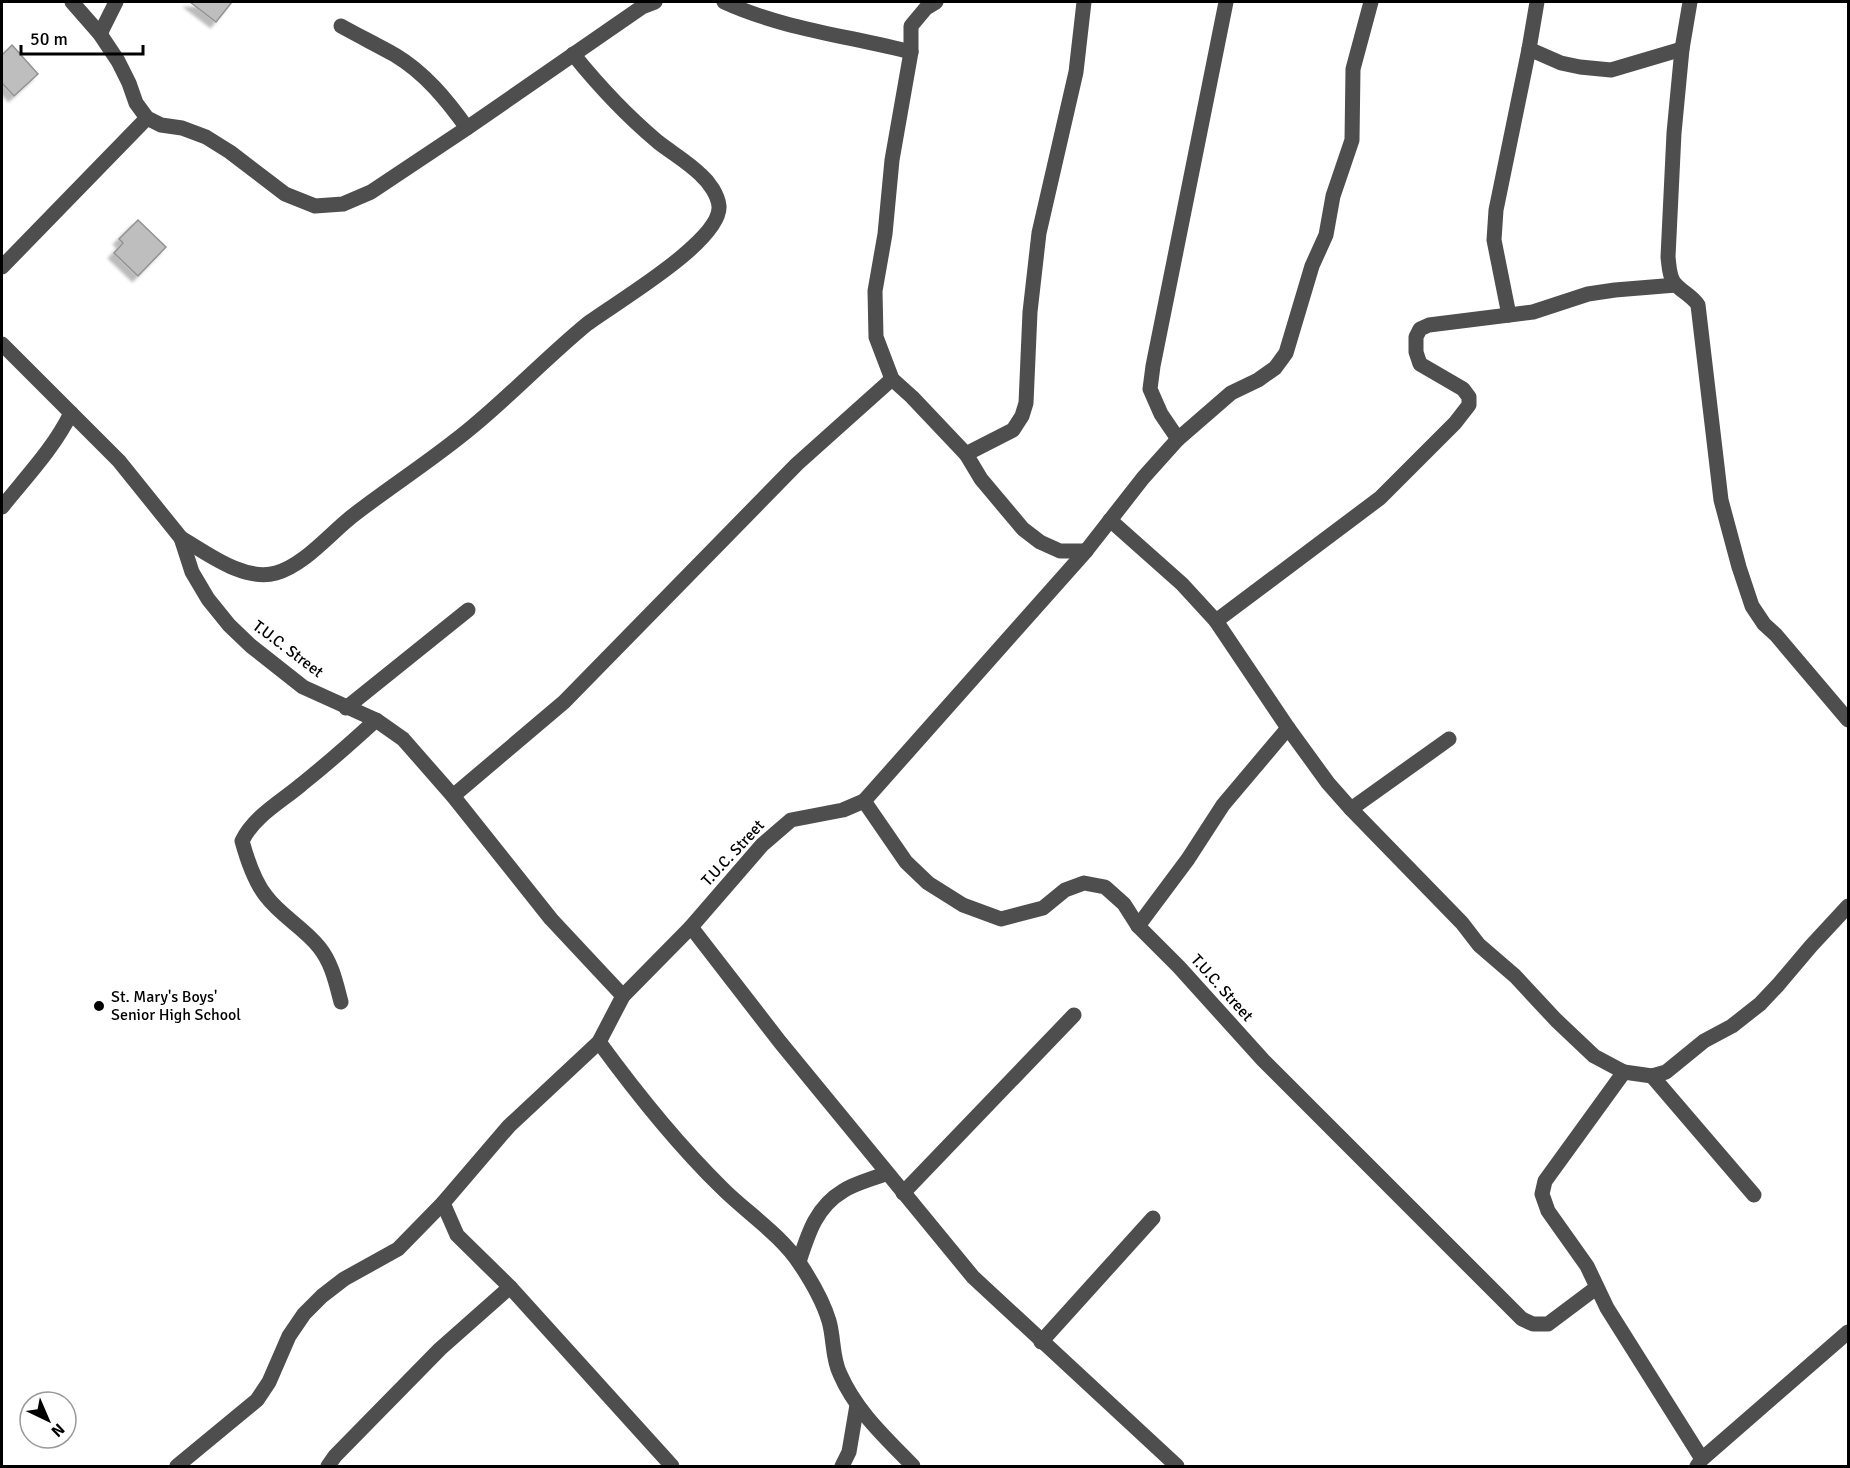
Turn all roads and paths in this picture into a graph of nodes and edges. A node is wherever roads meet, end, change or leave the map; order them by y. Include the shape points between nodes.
1 (72, 2) edge
2 (116, 2) edge
3 (655, 2) edge
4 (724, 2) edge
5 (936, 2) edge
6 (1084, 2) edge
7 (1226, 2) edge
8 (1371, 2) edge
9 (1537, 2) edge
10 (1690, 2) edge
11 (341, 26) dead end
12 (100, 34) junction
13 (1529, 49) junction
14 (1682, 49) junction
15 (911, 52) junction
16 (573, 54) junction
17 (147, 118) junction
18 (467, 128) junction
19 (2, 267) edge
20 (1676, 285) junction
21 (1509, 315) junction
22 (2, 344) edge
23 (892, 379) junction
24 (70, 413) junction
25 (1178, 439) junction
26 (966, 454) junction
27 (2, 507) edge
28 (1110, 520) junction
29 (180, 538) junction
30 (1086, 551) junction
31 (468, 610) dead end
32 (1216, 621) junction
33 (346, 708) junction
34 (376, 720) junction
35 (1848, 720) edge
36 (1287, 728) junction
37 (1449, 739) dead end
38 (453, 796) junction
39 (864, 801) junction
40 (1351, 809) junction
41 (1848, 906) edge
42 (1138, 926) junction
43 (691, 927) junction
44 (623, 996) junction
45 (341, 1002) dead end
46 (1074, 1015) dead end
47 (599, 1042) junction
48 (1624, 1072) junction
49 (1652, 1076) junction
50 (887, 1173) junction
51 (903, 1193) junction
52 (1754, 1195) dead end
53 (443, 1203) junction
54 (1153, 1218) dead end
55 (799, 1262) junction
56 (510, 1287) junction
57 (1596, 1288) junction
58 (1848, 1332) edge
59 (1041, 1342) junction
60 (857, 1405) junction
61 (1699, 1463) edge
62 (177, 1467) edge
63 (328, 1467) edge
64 (672, 1467) edge
65 (842, 1467) edge
66 (913, 1467) edge
67 (1177, 1467) edge

1 - 12 street
2 - 12 street
3 - 16 street
4 - 15 street via 797,26
5 - 15 street via 911,26
6 - 26 street via 1076,72 1039,233 1026,403 1013,430
7 - 25 street via 1150,389
8 - 25 street via 1353,69 1352,140 1333,196 1326,235 1312,266 1286,353 1275,368 1231,393
9 - 13 street
10 - 14 street
11 - 18 street via 419,73 445,98
12 - 17 street
13 - 14 street via 1561,63 1611,70
13 - 21 street via 1496,210 1494,240
14 - 20 street via 1668,257
15 - 23 street via 875,291 876,338
16 - 18 street
16 - 29 street via 658,142 702,175 715,192 719,205 717,220 669,267 575,335 473,427 354,514 290,568 255,575
17 - 18 street via 206,137 285,194 315,206 343,204 371,192
17 - 19 street
20 - 21 street via 1588,294 1533,312
20 - 35 street via 1698,305 1721,500 1752,606
21 - 32 street via 1420,329 1416,337 1420,364 1463,389 1469,398 1468,405 1380,498
22 - 24 street, T.U.C. Street
23 - 26 street
23 - 38 street via 797,464 564,702
24 - 27 street via 63,429
24 - 29 street, T.U.C. Street via 119,461
25 - 28 street
26 - 30 street via 981,479 1023,529 1060,551
28 - 30 street
28 - 32 street via 1182,584
29 - 33 street, T.U.C. Street via 192,572 229,625 303,687
30 - 39 street
31 - 33 street
32 - 36 street
33 - 34 street, T.U.C. Street
34 - 38 street, T.U.C. Street via 402,739
34 - 45 street via 262,816 248,829 242,842 264,894 320,947 333,971
36 - 40 street
36 - 42 street via 1223,805
37 - 40 street
38 - 44 street, T.U.C. Street via 551,919
39 - 42 street, T.U.C. Street via 906,862 928,883 963,905 1001,919 1044,908 1065,890 1084,883 1105,887 1124,904
39 - 43 street, T.U.C. Street via 843,810 791,820 762,845
40 - 48 street via 1556,1020 1594,1056
41 - 49 street via 1760,1004 1666,1072
42 - 57 street, T.U.C. Street via 1263,1060 1522,1319 1548,1324
43 - 44 street, T.U.C. Street
43 - 50 street
44 - 47 street
46 - 51 street
47 - 53 street via 509,1126
47 - 55 street via 680,1146
48 - 49 street
48 - 57 street via 1545,1181 1542,1194 1548,1211 1587,1266
49 - 52 street
50 - 51 street
50 - 55 street via 843,1191 821,1209
51 - 59 street via 973,1277
53 - 56 street via 457,1236
53 - 62 street via 398,1249 322,1296 290,1336 269,1382 256,1400
54 - 59 street
55 - 60 street via 830,1322 839,1372
56 - 63 street via 440,1349
56 - 64 street
57 - 61 street
58 - 61 street
59 - 67 street
60 - 65 street via 849,1452
60 - 66 street

